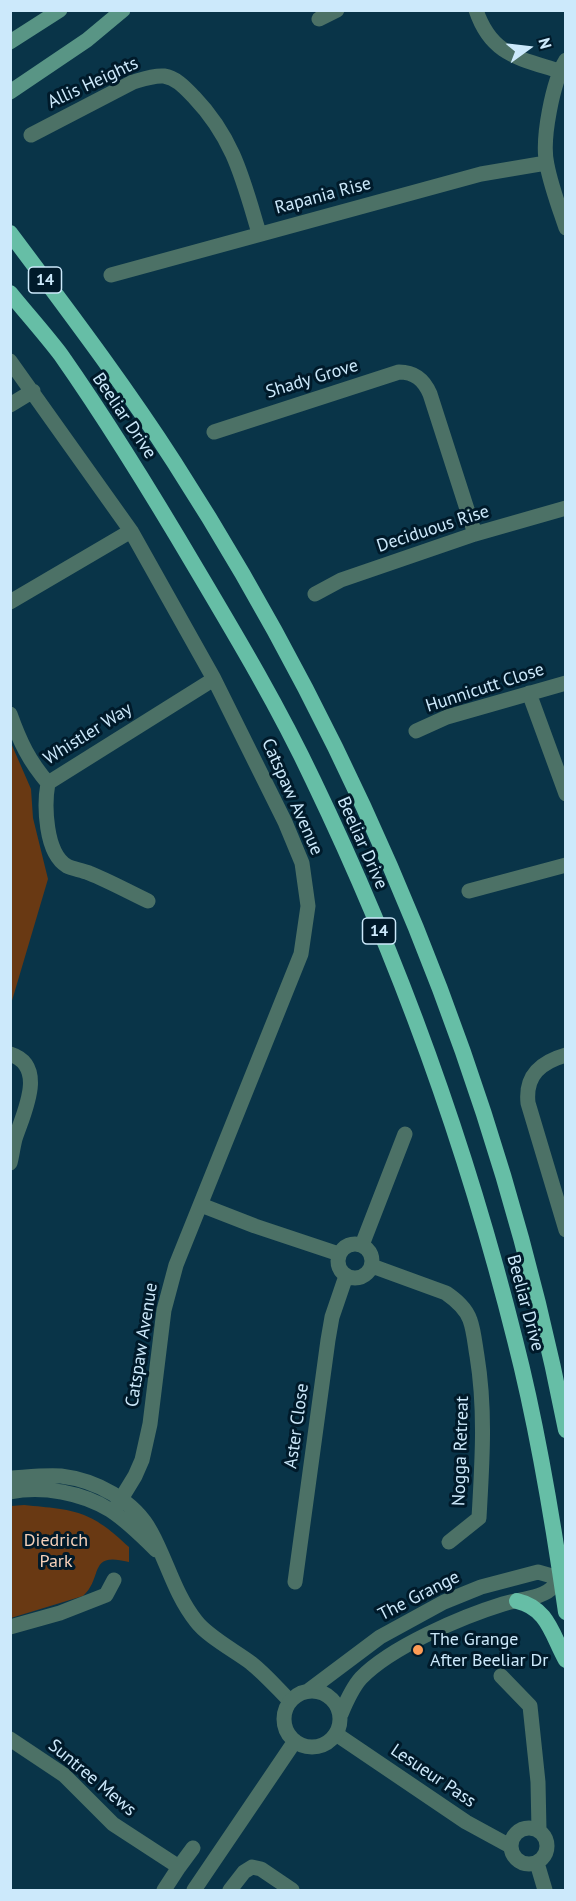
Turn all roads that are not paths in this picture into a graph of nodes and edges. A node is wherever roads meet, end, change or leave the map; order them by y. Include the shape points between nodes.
1 (60, 10) edge
2 (123, 10) edge
3 (337, 10) edge
4 (476, 10) edge
5 (319, 19) dead end
6 (10, 42) edge
7 (562, 66) edge
8 (10, 92) edge
9 (31, 135) dead end
10 (546, 163) junction
11 (566, 228) edge
12 (10, 233) edge
13 (259, 233) junction
14 (111, 275) dead end
15 (10, 293) edge
16 (10, 361) edge
17 (33, 391) junction
18 (10, 405) edge
19 (214, 432) dead end
20 (566, 508) edge
21 (131, 531) junction
22 (474, 534) junction
23 (315, 594) dead end
24 (10, 602) edge
25 (214, 679) junction
26 (566, 683) edge
27 (529, 693) junction
28 (10, 714) edge
29 (416, 731) dead end
30 (48, 783) junction
31 (566, 794) edge
32 (566, 865) edge
33 (469, 891) dead end
34 (148, 901) dead end
35 (10, 1054) edge
36 (566, 1055) edge
37 (405, 1134) dead end
38 (10, 1163) edge
39 (201, 1204) junction
40 (566, 1230) edge
41 (362, 1245) junction
42 (339, 1254) junction
43 (372, 1266) junction
44 (346, 1276) junction
45 (566, 1430) edge
46 (10, 1478) edge
47 (10, 1492) edge
48 (117, 1505) junction
49 (449, 1542) dead end
50 (564, 1576) edge
51 (114, 1580) dead end
52 (295, 1582) dead end
53 (517, 1601) junction
54 (566, 1612) edge
55 (10, 1627) edge
56 (566, 1660) edge
57 (501, 1676) dead end
58 (308, 1690) junction
59 (290, 1701) junction
60 (340, 1714) junction
61 (336, 1734) junction
62 (10, 1739) edge
63 (295, 1741) junction
64 (539, 1830) junction
65 (510, 1845) junction
66 (193, 1848) dead end
67 (537, 1863) junction
68 (179, 1867) junction
69 (164, 1890) edge
70 (194, 1890) edge
71 (230, 1890) edge
72 (292, 1890) edge
73 (545, 1890) edge

1 - 6 main road
2 - 8 main road via 87,40
3 - 5 street
4 - 7 street via 489,38 499,47 514,56
7 - 10 street via 547,130
9 - 13 street, Allis Heights via 133,82 163,76 174,79 202,105 231,147
10 - 11 street
10 - 13 street, Rapania Rise via 482,174
12 - 45 highway, Beeliar Drive / 14 via 113,370 176,464 263,611 351,780 429,959 479,1102 539,1311
13 - 14 street, Rapania Rise
15 - 50 highway, Beeliar Drive / 14 via 60,354 152,494 241,643 313,779 353,869 429,1055 474,1193 516,1342
16 - 17 street, Catspaw Avenue
17 - 18 street
17 - 21 street, Catspaw Avenue
19 - 22 street, Shady Grove via 399,372 425,375
20 - 22 street, Deciduous Rise
21 - 24 street
21 - 25 street, Catspaw Avenue
22 - 23 street, Deciduous Rise via 341,580
25 - 30 street, Whistler Way
25 - 39 street, Catspaw Avenue via 302,863 308,906 301,954
26 - 27 street, Hunnicutt Close
27 - 29 street, Hunnicutt Close via 447,717
27 - 31 street
28 - 30 street via 30,762
30 - 34 street, Whistler Way via 44,800 57,857 67,866
32 - 33 street
35 - 38 street via 17,1056 30,1072 31,1090
36 - 40 street via 543,1063 534,1071 527,1091
37 - 41 street
39 - 42 street
39 - 48 street, Catspaw Avenue via 176,1265 164,1310 142,1460
41 - 42 street via 351,1244
41 - 43 street via 371,1254
42 - 44 street via 339,1269
43 - 44 street via 364,1276
43 - 49 street, Nogga Retreat via 446,1293 470,1320 482,1389 484,1437 478,1518
44 - 52 street, Aster Close via 328,1340
46 - 48 street via 43,1475 84,1481
47 - 48 street via 47,1490
48 - 59 street via 163,1556 197,1623 252,1664
50 - 53 street via 545,1593
50 - 54 highway, Beeliar Drive / 14
50 - 58 street, The Grange via 538,1572 444,1602 380,1637
51 - 55 street via 106,1595
53 - 56 highway via 541,1613
53 - 60 street via 443,1627 393,1654 359,1680
57 - 64 street via 530,1706
58 - 59 street
58 - 60 street via 332,1699
59 - 63 street via 285,1726
60 - 61 street
61 - 63 street via 322,1746 312,1748
61 - 65 street, Lesueur Pass via 466,1822
62 - 68 street, Suntree Mews via 64,1775 113,1824
63 - 70 street
64 - 65 street via 520,1830
64 - 67 street via 548,1847
65 - 67 street via 519,1862
66 - 68 street
67 - 73 street
68 - 69 street
71 - 72 street via 252,1867

